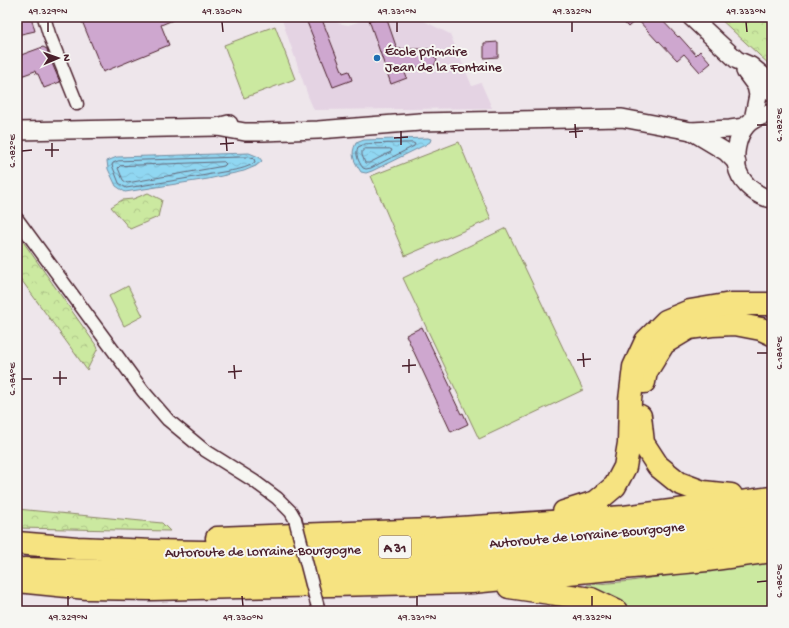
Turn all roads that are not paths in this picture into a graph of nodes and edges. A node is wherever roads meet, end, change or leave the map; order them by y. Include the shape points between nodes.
1 (44, 17) edge
2 (691, 17) edge
3 (737, 60) junction
4 (772, 92) edge
5 (77, 104) dead end
6 (772, 113) edge
7 (749, 123) junction
8 (17, 131) edge
9 (691, 131) junction
10 (737, 163) junction
11 (772, 199) edge
12 (17, 219) edge
13 (772, 304) edge
14 (772, 334) edge
15 (772, 496) edge
16 (772, 515) edge
17 (431, 530) junction
18 (772, 534) edge
19 (17, 539) edge
20 (17, 543) edge
21 (772, 551) edge
22 (17, 568) edge
23 (17, 581) edge
24 (472, 582) junction
25 (318, 606) edge
26 (616, 611) edge

1 - 5 street
2 - 3 main road
3 - 4 main road via 751,66 762,75
3 - 7 main road via 756,86 758,94
6 - 7 main road
7 - 9 main road via 730,129
7 - 10 main road via 739,138 735,152
8 - 9 main road via 217,127 245,132 323,124 622,118
9 - 10 main road via 726,152
10 - 11 main road via 744,183 754,192
12 - 25 street, bridge via 143,391 168,420 203,449 277,498 290,512 295,519
13 - 17 highway via 732,304 690,311 666,321 646,341 634,367 625,467 615,486 596,502 553,516
14 - 15 highway via 762,329 735,324 689,328 664,343 646,372 639,408 643,443 658,466 679,483 703,492
15 - 17 highway via 624,517
16 - 20 highway, Autoroute de Lorraine-Bourgogne / A 31 via 540,541 253,553 77,548
17 - 19 highway via 153,541
18 - 22 highway, Autoroute de Lorraine-Bourgogne / A 31 via 630,551 446,566 161,571
21 - 24 highway via 706,560
23 - 24 highway via 87,588 151,589
24 - 26 highway via 591,599

